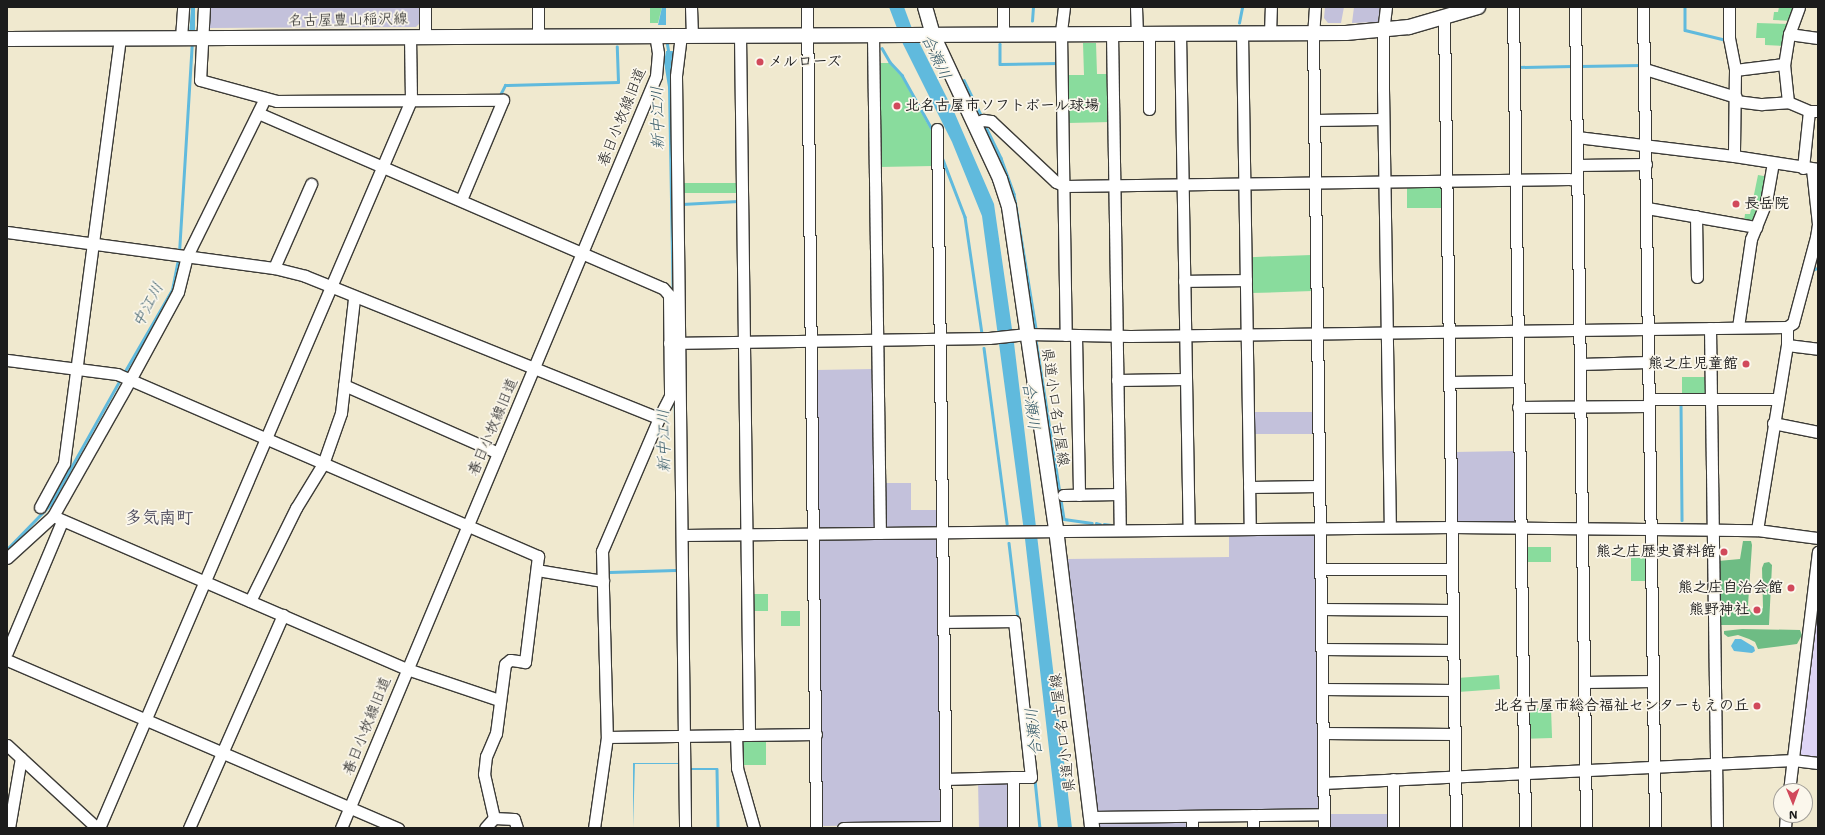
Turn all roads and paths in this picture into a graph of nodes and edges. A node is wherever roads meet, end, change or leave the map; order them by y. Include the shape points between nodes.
1 (183, 7) edge
2 (204, 7) edge
3 (425, 7) edge
4 (538, 7) edge
5 (691, 7) edge
6 (807, 7) edge
7 (925, 7) edge
8 (1004, 7) edge
9 (1064, 7) edge
10 (1136, 7) edge
11 (1271, 7) edge
12 (1315, 7) edge
13 (1386, 7) edge
14 (1478, 7) edge
15 (1513, 7) edge
16 (1575, 7) edge
17 (1643, 7) edge
18 (1729, 7) edge
19 (1799, 7) edge
20 (1444, 18) junction
21 (1383, 32) junction
22 (1112, 33) junction
23 (1143, 33) junction
24 (1180, 33) junction
25 (1242, 33) junction
26 (1270, 33) junction
27 (1312, 33) junction
28 (1003, 34) junction
29 (1061, 34) junction
30 (1789, 34) junction
31 (657, 35) junction
32 (682, 35) junction
33 (740, 35) junction
34 (807, 35) junction
35 (933, 35) junction
36 (425, 36) junction
37 (538, 36) junction
38 (873, 36) junction
39 (410, 37) junction
40 (120, 38) junction
41 (182, 38) junction
42 (1818, 38) edge
43 (7, 39) edge
44 (202, 39) junction
45 (1784, 64) junction
46 (1645, 68) junction
47 (1735, 70) junction
48 (265, 98) junction
49 (1736, 99) junction
50 (411, 100) junction
51 (1788, 102) junction
52 (1149, 109) dead end
53 (1814, 111) edge
54 (258, 113) junction
55 (1383, 119) junction
56 (1314, 120) junction
57 (975, 124) junction
58 (937, 129) dead end
59 (1577, 137) junction
60 (1645, 145) junction
61 (1734, 156) junction
62 (1646, 164) junction
63 (1773, 164) junction
64 (1577, 165) junction
65 (383, 167) junction
66 (1811, 169) edge
67 (1577, 179) junction
68 (1515, 180) junction
69 (1447, 181) junction
70 (1385, 182) junction
71 (1316, 183) junction
72 (311, 184) dead end
73 (1183, 184) junction
74 (1245, 184) junction
75 (1115, 185) junction
76 (1065, 186) junction
77 (461, 200) junction
78 (1647, 208) junction
79 (1696, 216) junction
80 (1756, 226) junction
81 (7, 232) edge
82 (94, 243) junction
83 (582, 253) junction
84 (187, 256) junction
85 (274, 268) junction
86 (1697, 277) dead end
87 (1246, 280) junction
88 (1184, 281) junction
89 (332, 286) junction
90 (354, 299) dead end
91 (1738, 327) junction
92 (1787, 327) junction
93 (1710, 328) junction
94 (1648, 329) junction
95 (1580, 331) junction
96 (1448, 332) junction
97 (1517, 332) junction
98 (1387, 333) junction
99 (1024, 334) junction
100 (1317, 334) junction
101 (1071, 335) junction
102 (1185, 335) junction
103 (1247, 335) junction
104 (1117, 336) junction
105 (940, 339) junction
106 (878, 340) junction
107 (810, 341) junction
108 (744, 342) junction
109 (674, 343) junction
110 (1787, 345) junction
111 (1818, 349) edge
112 (7, 360) edge
113 (1648, 362) junction
114 (1580, 364) junction
115 (76, 369) junction
116 (534, 369) junction
117 (1186, 379) junction
118 (130, 380) junction
119 (1117, 380) junction
120 (1518, 381) junction
121 (1449, 382) junction
122 (344, 385) junction
123 (1712, 399) junction
124 (1778, 399) junction
125 (1649, 402) junction
126 (1580, 407) junction
127 (1518, 408) junction
128 (659, 418) junction
129 (1773, 423) junction
130 (1818, 432) edge
131 (266, 439) junction
132 (498, 453) junction
133 (323, 464) junction
134 (1319, 486) junction
135 (1249, 487) junction
136 (1119, 494) junction
137 (1063, 495) dead end
138 (1079, 495) junction
139 (40, 507) dead end
140 (57, 519) junction
141 (468, 526) junction
142 (1390, 527) junction
143 (1452, 527) junction
144 (1320, 528) junction
145 (1521, 528) junction
146 (1582, 528) junction
147 (1189, 529) junction
148 (1250, 529) junction
149 (1650, 529) junction
150 (1051, 530) junction
151 (1120, 530) junction
152 (1713, 530) junction
153 (1757, 530) junction
154 (942, 532) junction
155 (880, 533) junction
156 (814, 534) junction
157 (682, 535) junction
158 (746, 535) junction
159 (1818, 538) edge
160 (1818, 552) edge
161 (7, 558) edge
162 (1321, 569) junction
163 (1452, 569) junction
164 (537, 570) junction
165 (206, 581) junction
166 (603, 581) junction
167 (250, 601) junction
168 (1321, 609) junction
169 (1453, 610) junction
170 (283, 615) junction
171 (944, 622) junction
172 (1322, 649) junction
173 (1453, 650) junction
174 (7, 652) edge
175 (7, 660) edge
176 (407, 669) junction
177 (1653, 681) junction
178 (1584, 682) junction
179 (1322, 688) junction
180 (1454, 690) junction
181 (499, 700) junction
182 (145, 720) junction
183 (1323, 733) junction
184 (816, 734) junction
185 (1454, 734) junction
186 (736, 735) junction
187 (749, 735) junction
188 (682, 736) junction
189 (607, 737) junction
190 (7, 746) edge
191 (223, 753) junction
192 (21, 758) junction
193 (1793, 760) junction
194 (1818, 763) edge
195 (1716, 764) junction
196 (1654, 766) junction
197 (1586, 770) junction
198 (1524, 773) junction
199 (1456, 776) junction
200 (1012, 777) junction
201 (946, 779) junction
202 (1393, 779) junction
203 (1323, 783) junction
204 (1790, 783) edge
205 (350, 807) junction
206 (1324, 814) junction
207 (1253, 815) junction
208 (1192, 816) junction
209 (494, 818) junction
210 (1091, 822) edge
211 (946, 827) edge
212 (9, 828) edge
213 (98, 828) edge
214 (189, 828) edge
215 (341, 828) edge
216 (398, 828) edge
217 (485, 828) edge
218 (517, 828) edge
219 (594, 828) edge
220 (685, 828) edge
221 (754, 828) edge
222 (816, 828) edge
223 (843, 828) edge
224 (884, 828) edge
225 (1013, 828) edge
226 (1192, 828) edge
227 (1253, 828) edge
228 (1324, 828) edge
229 (1393, 828) edge
230 (1456, 828) edge
231 (1524, 828) edge
232 (1586, 828) edge
233 (1655, 828) edge
234 (1717, 828) edge

1 - 41 street
2 - 44 street
3 - 36 street
4 - 37 street
5 - 32 street
6 - 34 street
7 - 35 main road, 県道小口名古屋線
8 - 28 street
9 - 29 street
10 - 23 street
11 - 26 street
12 - 27 street
13 - 21 street
14 - 20 main road, 名古屋豊山稲沢線
15 - 68 street
16 - 59 street
17 - 46 street
18 - 47 street via 1729,38
19 - 30 street
20 - 21 main road, 名古屋豊山稲沢線
20 - 69 street
21 - 27 main road, 名古屋豊山稲沢線
21 - 55 street
22 - 23 main road, 名古屋豊山稲沢線
22 - 29 main road, 名古屋豊山稲沢線
22 - 75 street
23 - 24 main road, 名古屋豊山稲沢線
23 - 52 street
24 - 25 main road, 名古屋豊山稲沢線
24 - 73 street
25 - 26 main road, 名古屋豊山稲沢線
25 - 74 street
26 - 27 main road, 名古屋豊山稲沢線
27 - 56 street
28 - 29 main road, 名古屋豊山稲沢線
28 - 35 main road, 名古屋豊山稲沢線
29 - 76 street
30 - 42 street
30 - 45 street
31 - 32 main road, 名古屋豊山稲沢線
31 - 37 main road, 名古屋豊山稲沢線
31 - 83 street, 春日小牧線旧道 via 656,76
32 - 33 main road, 名古屋豊山稲沢線
32 - 109 street via 676,76
33 - 34 main road, 名古屋豊山稲沢線
33 - 108 street
34 - 38 main road, 名古屋豊山稲沢線
34 - 107 street
35 - 38 main road, 名古屋豊山稲沢線
35 - 57 main road, 県道小口名古屋線
36 - 37 main road, 名古屋豊山稲沢線
36 - 39 main road, 名古屋豊山稲沢線
38 - 106 street
39 - 44 main road, 名古屋豊山稲沢線
39 - 50 street
40 - 41 main road, 名古屋豊山稲沢線
40 - 43 main road, 名古屋豊山稲沢線
40 - 82 street
41 - 44 main road, 名古屋豊山稲沢線
44 - 48 street via 200,80
45 - 47 street
45 - 51 street
46 - 49 street
46 - 60 street
47 - 49 street
48 - 50 street via 277,101
48 - 54 street
49 - 51 street via 1762,104
49 - 61 street
50 - 65 street
50 - 77 street via 503,100
51 - 53 street
53 - 66 street
54 - 65 street
54 - 84 street
55 - 56 street
55 - 70 street
56 - 71 street
57 - 76 street via 983,120 991,121 1056,182
57 - 99 main road, 県道小口名古屋線 via 1000,179 1008,207
58 - 105 street
59 - 60 street
59 - 64 street
60 - 61 street
60 - 62 street
61 - 63 street
62 - 64 street
62 - 78 street
63 - 66 street
63 - 80 street via 1770,187
64 - 67 street
65 - 77 street
65 - 89 street
66 - 92 street via 1818,224 1793,323
67 - 68 street
67 - 95 street
68 - 69 street
68 - 97 street
69 - 70 street
69 - 96 street
70 - 71 street
70 - 98 street
71 - 74 street
71 - 100 street
72 - 85 street
73 - 74 street
73 - 75 street
73 - 88 street
74 - 87 street
75 - 76 street
75 - 104 street
76 - 101 street
77 - 83 street
78 - 79 street
78 - 94 street
79 - 80 street
79 - 86 street
80 - 91 street via 1751,238
81 - 82 street
82 - 84 street
82 - 115 street
83 - 109 street via 663,288 668,295
83 - 116 street, 春日小牧線旧道
84 - 85 street
84 - 118 street via 178,292
85 - 89 street
87 - 88 street
87 - 103 street
88 - 102 street
89 - 116 street
89 - 131 street
90 - 122 street
91 - 92 street
91 - 93 street
92 - 110 street
93 - 94 street
93 - 123 street
94 - 95 street
94 - 113 street
95 - 97 street
95 - 114 street
96 - 97 street
96 - 98 street
96 - 121 street
97 - 120 street
98 - 100 street
98 - 142 street
99 - 101 street
99 - 105 street via 993,338
99 - 150 main road, 県道小口名古屋線
100 - 103 street
100 - 134 street
101 - 104 street
101 - 138 street
102 - 103 street
102 - 104 street
102 - 117 street
103 - 135 street
104 - 119 street
105 - 106 street
105 - 154 street
106 - 107 street
106 - 155 street
107 - 108 street
107 - 156 street
108 - 109 street
108 - 158 street
109 - 128 street via 670,396
109 - 157 street
110 - 111 street
110 - 124 street
112 - 115 street
113 - 114 street
113 - 125 street
114 - 126 street
115 - 118 street via 117,374
115 - 139 street via 64,463
116 - 128 street
116 - 132 street, 春日小牧線旧道
117 - 119 street
117 - 147 street
118 - 131 street
118 - 140 street
119 - 136 street
120 - 121 street
120 - 127 street
121 - 143 street
122 - 132 street
122 - 133 street via 341,414
123 - 124 street
123 - 125 street
123 - 152 street
124 - 129 street
125 - 126 street
125 - 149 street
126 - 127 street
126 - 146 street
127 - 145 street
128 - 166 street via 602,551
129 - 130 street
129 - 153 street
131 - 133 street
131 - 165 street
132 - 141 street, 春日小牧線旧道
133 - 141 street
133 - 167 street via 296,508
134 - 135 street
134 - 144 street
135 - 148 street
136 - 138 street
136 - 151 street
137 - 138 street
140 - 161 street
140 - 165 street
140 - 174 street
141 - 164 street via 538,556
141 - 176 street, 春日小牧線旧道
142 - 143 street
142 - 144 street
143 - 145 street
143 - 163 street
144 - 148 street
144 - 162 street
145 - 146 street
145 - 198 street
146 - 149 street
146 - 178 street
147 - 148 street
147 - 151 street
149 - 152 street
149 - 177 street
150 - 151 street
150 - 154 street via 1018,533
150 - 210 main road, 県道小口名古屋線
152 - 153 street
152 - 195 street
153 - 159 street
154 - 155 street
154 - 171 street
155 - 156 street
156 - 158 street
156 - 184 street
157 - 158 street
157 - 188 street
158 - 187 street
160 - 193 street
162 - 163 street
162 - 168 street
163 - 169 street
164 - 166 street
164 - 181 street via 525,662 510,660 505,664
165 - 167 street
165 - 182 street
166 - 189 street
167 - 170 street
168 - 169 street
168 - 172 street
169 - 173 street
170 - 176 street
170 - 191 street
171 - 200 street via 1014,621 1031,777
171 - 201 street
172 - 173 street
172 - 179 street
173 - 180 street
175 - 182 street
176 - 181 street
176 - 205 street, 春日小牧線旧道
177 - 178 street
177 - 196 street
178 - 197 street
179 - 180 street
179 - 183 street
180 - 185 street
181 - 209 street via 496,733 486,756 484,774
182 - 191 street
182 - 213 street
183 - 185 street
183 - 203 street
184 - 187 street
184 - 222 street
185 - 199 street
186 - 187 street
186 - 188 street
186 - 221 street via 737,768
188 - 189 street
188 - 220 street
189 - 219 street
190 - 192 street
191 - 205 street
191 - 214 street
192 - 212 street
192 - 213 street
193 - 194 street
193 - 195 street
193 - 204 street
195 - 196 street
195 - 234 street
196 - 197 street
196 - 233 street
197 - 198 street
197 - 232 street
198 - 199 street
198 - 231 street
199 - 202 street
199 - 230 street
200 - 201 street
200 - 225 street
201 - 211 street
202 - 203 street
202 - 229 street
203 - 206 street
205 - 215 street, 春日小牧線旧道
205 - 216 street
206 - 207 street
206 - 228 street
207 - 208 street
207 - 227 street
208 - 210 street
208 - 226 street
209 - 217 street
209 - 218 street via 514,820
211 - 224 street
223 - 224 street

